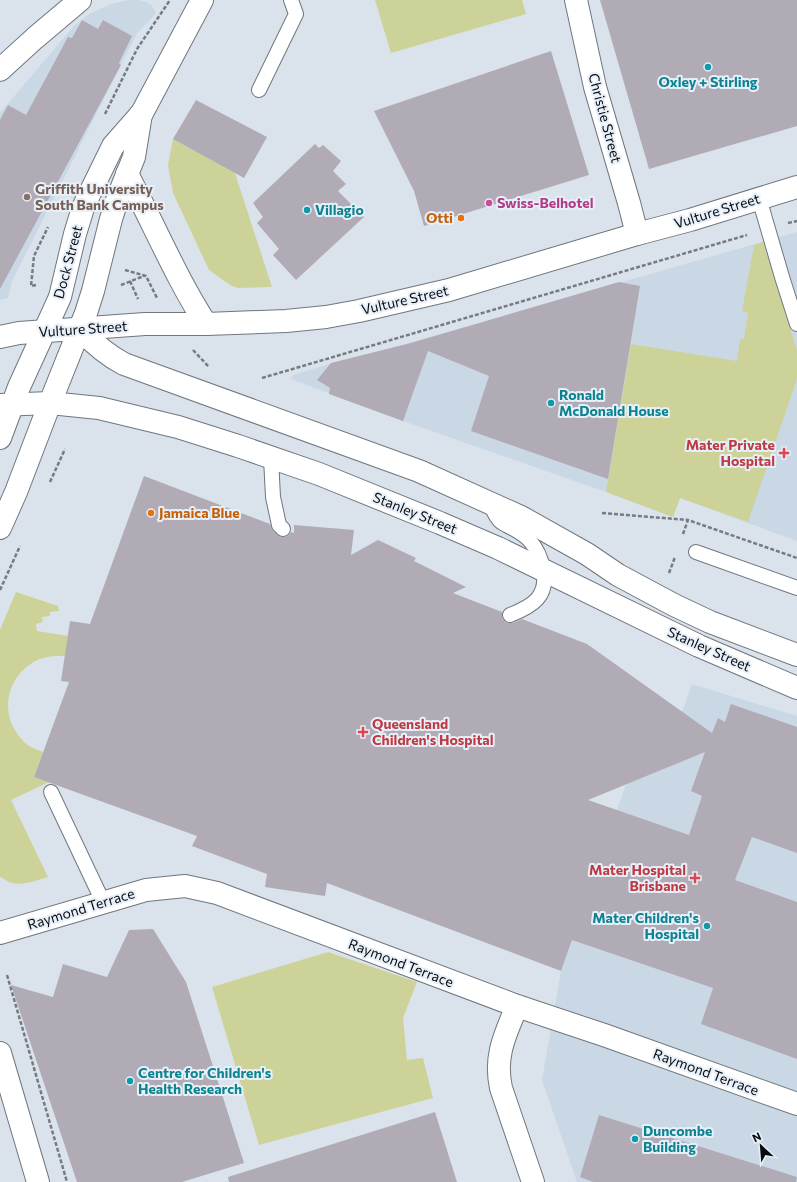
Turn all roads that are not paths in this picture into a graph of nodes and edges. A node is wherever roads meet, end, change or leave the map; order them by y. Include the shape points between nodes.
1 (80, 0) edge
2 (291, 0) edge
3 (200, 1) edge
4 (577, 4) edge
5 (0, 70) edge
6 (259, 90) dead end
7 (142, 113) junction
8 (127, 174) junction
9 (797, 187) edge
10 (759, 198) junction
11 (637, 234) junction
12 (206, 324) junction
13 (797, 324) edge
14 (80, 329) junction
15 (45, 331) junction
16 (0, 337) edge
17 (50, 403) junction
18 (6, 404) edge
19 (0, 438) edge
20 (271, 458) junction
21 (489, 502) junction
22 (0, 528) edge
23 (283, 529) dead end
24 (696, 552) dead end
25 (544, 571) junction
26 (797, 588) edge
27 (510, 615) dead end
28 (797, 655) edge
29 (797, 688) edge
30 (51, 792) dead end
31 (103, 902) junction
32 (0, 933) edge
33 (517, 1006) junction
34 (0, 1053) edge
35 (797, 1104) edge
36 (38, 1182) edge
37 (533, 1182) edge

1 - 5 main road
2 - 6 lane via 296,14
3 - 7 main road, Dock Street
4 - 11 main road, Christie Street via 596,87
7 - 8 main road, Dock Street via 134,157
7 - 15 main road, Dock Street via 113,146 83,208 64,286
8 - 12 main road via 185,291
8 - 14 main road, Dock Street via 110,219 93,291
9 - 10 main road, Vulture Street
10 - 11 main road, Vulture Street
10 - 13 lane
11 - 12 main road, Vulture Street via 449,290 380,307 286,321
12 - 14 main road, Vulture Street via 145,324
14 - 15 main road, Vulture Street
14 - 17 main road, Dock Street
14 - 21 main road, Stanley Street via 98,346 124,364 419,471
15 - 16 main road, Vulture Street
15 - 18 main road, Dock Street via 19,387
17 - 18 main road, Stanley Street
17 - 20 main road, Stanley Street via 128,414 178,427
17 - 22 main road, Dock Street
18 - 19 main road, Dock Street
20 - 23 lane via 273,497 279,525
20 - 25 main road, Stanley Street via 319,474 440,523
21 - 25 lane via 500,522 521,533 535,546
21 - 28 main road, Stanley Street via 546,530 618,575 674,605 710,622
24 - 26 lane
25 - 27 lane via 542,593 532,604
25 - 29 main road, Stanley Street via 699,646
30 - 31 lane
31 - 32 main road, Raymond Terrace
31 - 33 main road, Raymond Terrace via 146,890 185,886 217,893
33 - 35 main road, Raymond Terrace
33 - 37 main road via 501,1047 499,1072 501,1088
34 - 36 main road

